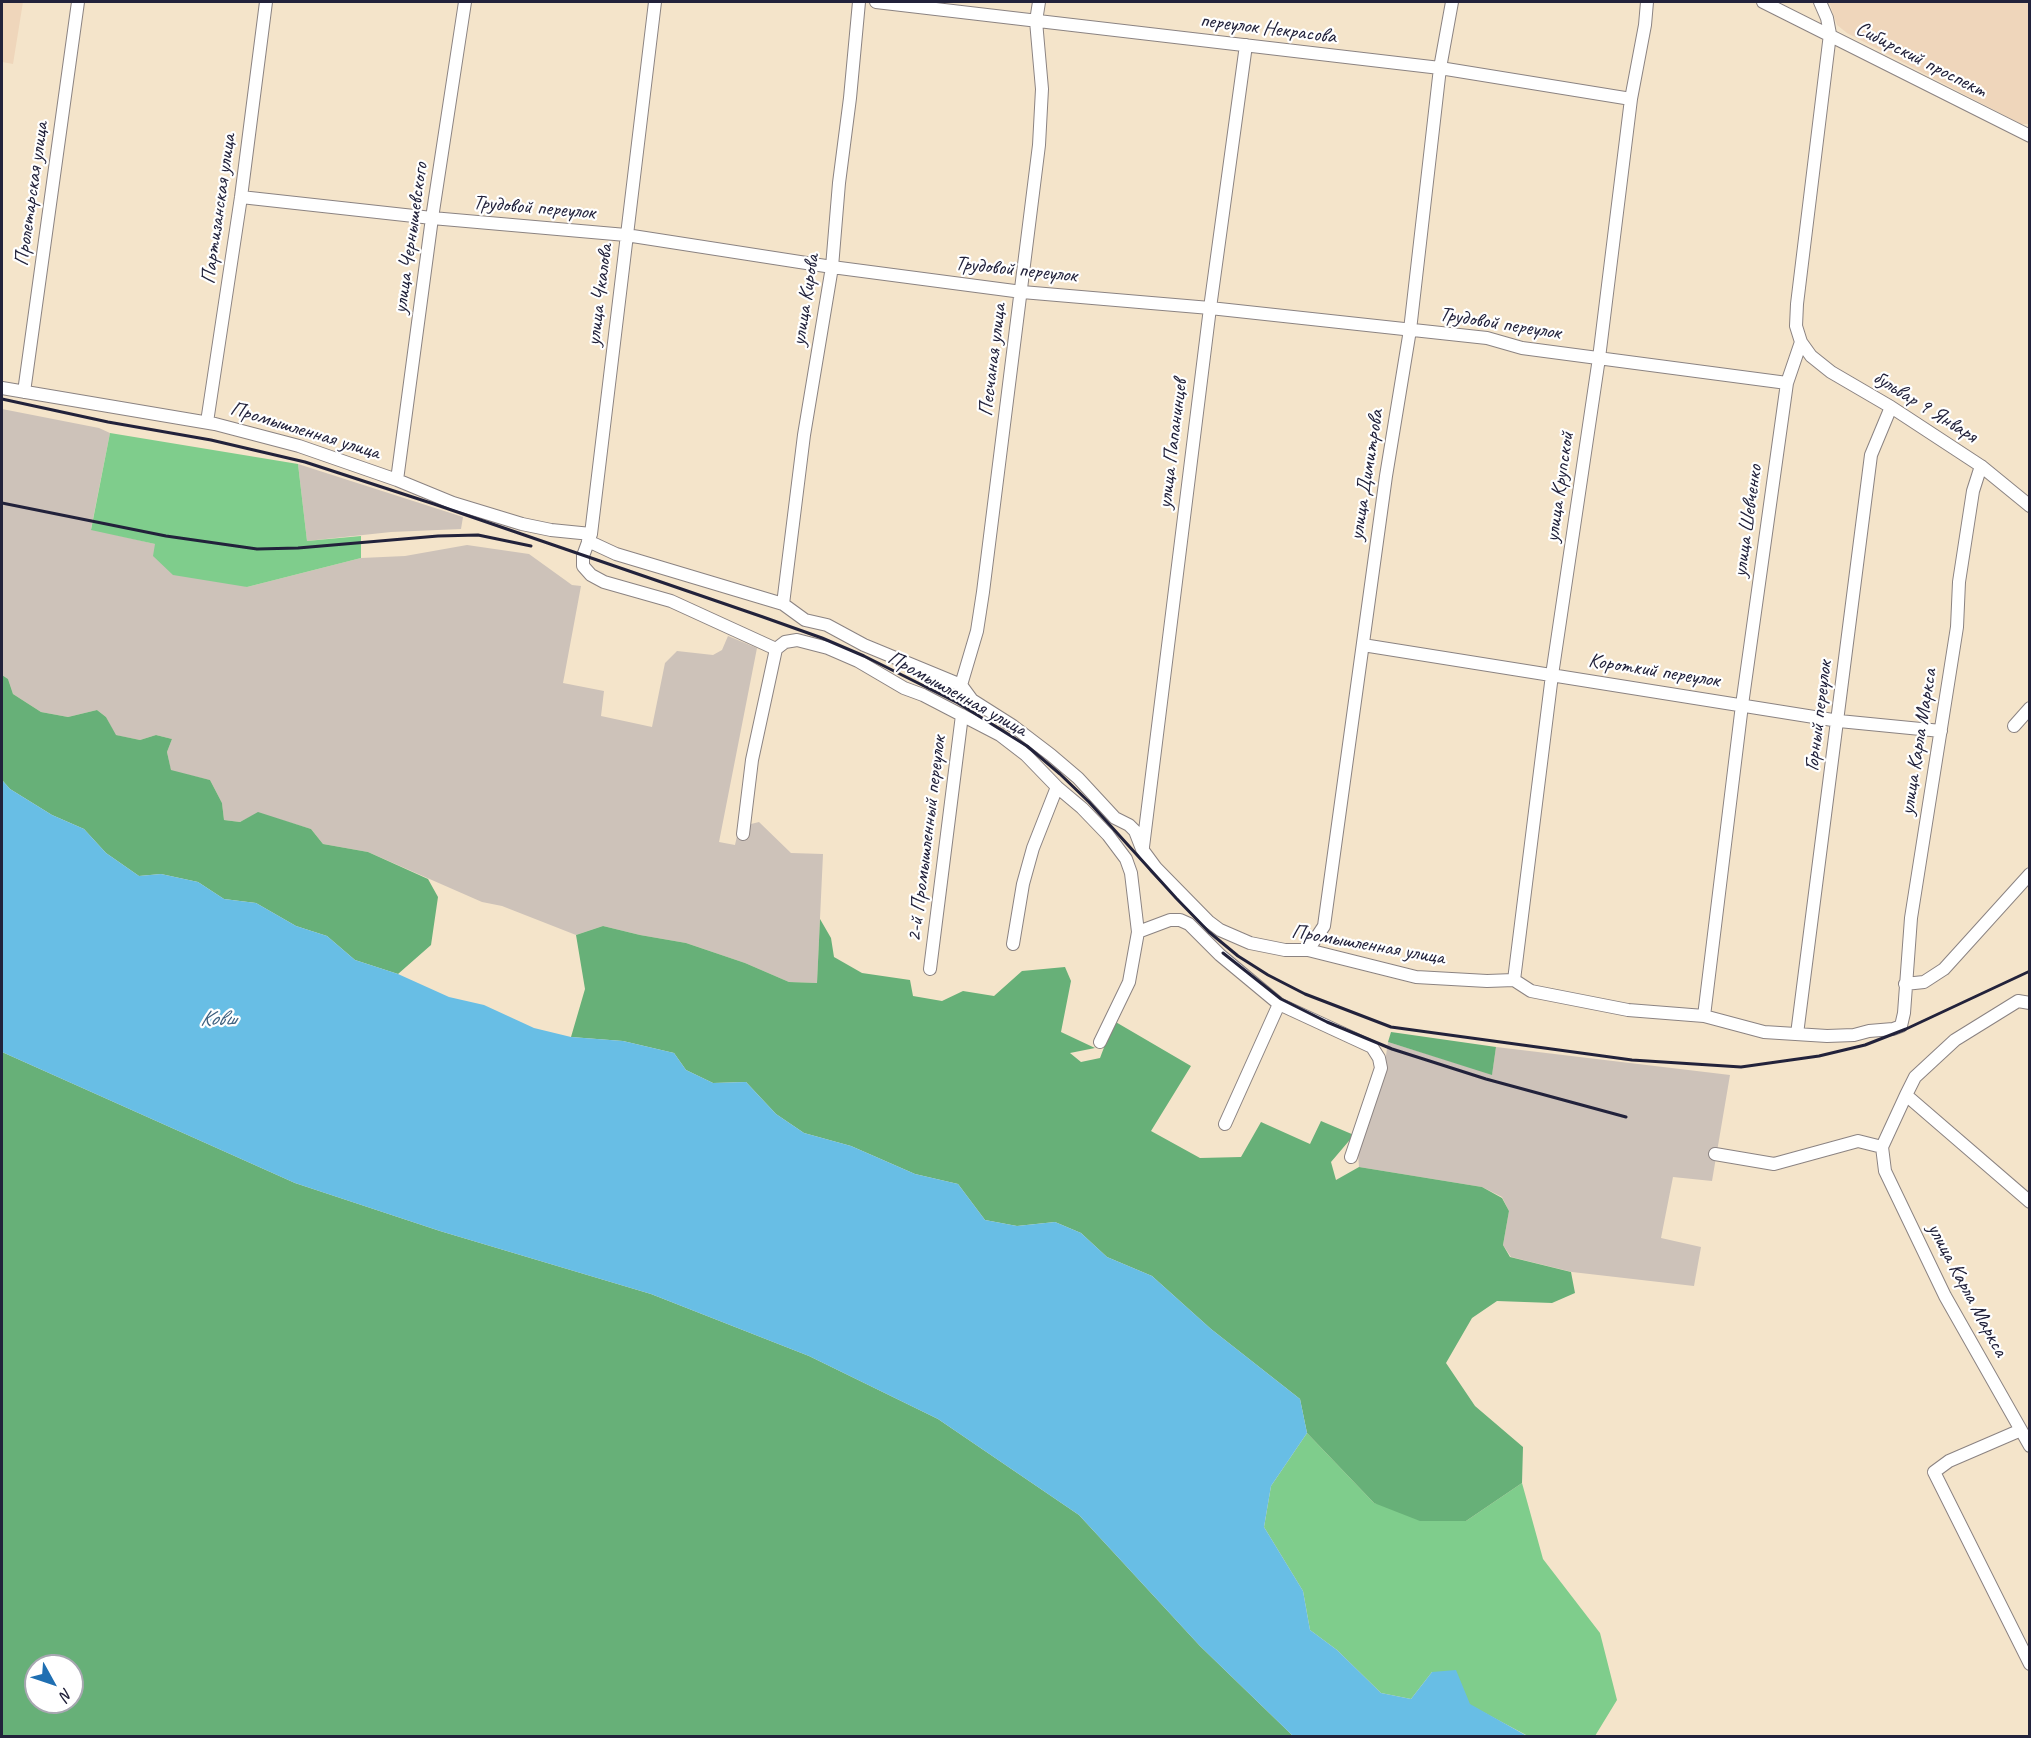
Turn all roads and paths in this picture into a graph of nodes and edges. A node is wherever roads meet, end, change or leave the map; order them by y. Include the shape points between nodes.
1 (78, 2) edge
2 (266, 2) edge
3 (465, 2) edge
4 (655, 2) edge
5 (859, 2) edge
6 (876, 2) edge
7 (1039, 2) edge
8 (1452, 2) edge
9 (1647, 2) edge
10 (1763, 2) edge
11 (1820, 2) edge
12 (1036, 21) junction
13 (1830, 34) junction
14 (1246, 45) junction
15 (1440, 68) junction
16 (1631, 99) junction
17 (2030, 136) edge
18 (241, 197) junction
19 (432, 218) junction
20 (626, 235) junction
21 (832, 267) junction
22 (1022, 292) junction
23 (1210, 308) junction
24 (1410, 330) junction
25 (1801, 342) junction
26 (1599, 358) junction
27 (1787, 383) junction
28 (2, 387) edge
29 (24, 392) junction
30 (1891, 407) junction
31 (207, 422) junction
32 (1981, 466) junction
33 (397, 480) junction
34 (2030, 506) edge
35 (589, 538) junction
36 (783, 604) junction
37 (1363, 645) junction
38 (776, 649) junction
39 (1552, 675) junction
40 (961, 685) junction
41 (1742, 705) junction
42 (2030, 708) edge
43 (962, 715) junction
44 (1839, 721) junction
45 (2014, 726) dead end
46 (1941, 731) junction
47 (1057, 787) junction
48 (743, 834) dead end
49 (1142, 849) junction
50 (2030, 874) edge
51 (1138, 932) junction
52 (1013, 944) dead end
53 (1308, 950) junction
54 (930, 969) dead end
55 (1514, 980) junction
56 (1905, 984) junction
57 (2030, 1003) edge
58 (1279, 1004) junction
59 (1704, 1016) junction
60 (1901, 1026) joint
61 (1797, 1034) junction
62 (1100, 1042) dead end
63 (1906, 1095) junction
64 (1225, 1124) dead end
65 (1882, 1147) junction
66 (1715, 1154) dead end
67 (1351, 1157) dead end
68 (2030, 1202) edge
69 (2021, 1430) junction
70 (2030, 1446) edge
71 (2030, 1664) edge

1 - 29 street, Пролетарская улица
2 - 18 street, Партизанская улица
3 - 19 street, улица Чернышевского
4 - 20 street, улица Чкалова
5 - 21 street, улица Кирова
6 - 12 street, переулок Некрасова
7 - 12 street, Песчаная улица
8 - 15 street, улица Димитрова
9 - 16 street, улица Крупской
10 - 13 street, Сибирский проспект
11 - 13 street
12 - 14 street, переулок Некрасова
12 - 22 street, Песчаная улица via 1041,89 1039,145
13 - 17 street, Сибирский проспект
13 - 25 street, улица Шевченко via 1797,304 1796,326
14 - 15 street, переулок Некрасова
14 - 23 street, улица Папанинцев
15 - 16 street, переулок Некрасова
15 - 24 street, улица Димитрова
16 - 26 street, улица Крупской
18 - 19 street, Трудовой переулок
18 - 31 street, Партизанская улица
19 - 20 street, Трудовой переулок
19 - 33 street, улица Чернышевского
20 - 21 street, Трудовой переулок
20 - 35 street, улица Чкалова
21 - 22 street, Трудовой переулок
21 - 36 street, улица Кирова via 804,435
22 - 23 street, Трудовой переулок
22 - 40 street, Песчаная улица via 977,631
23 - 24 street, Трудовой переулок
23 - 49 street, улица Папанинцев
24 - 26 street, Трудовой переулок via 1487,338 1522,348
24 - 37 street, улица Димитрова
25 - 27 street, улица Шевченко
25 - 30 street, бульвар 9 Января via 1831,372
26 - 27 street, Трудовой переулок
26 - 39 street, улица Крупской
27 - 41 street, улица Шевченко
28 - 29 street, Промышленная улица
29 - 31 street, Промышленная улица
30 - 32 street, бульвар 9 Января
30 - 44 street, Горный переулок via 1871,455
31 - 33 street, Промышленная улица via 299,446
32 - 34 street, бульвар 9 Января
32 - 46 street, улица Карла Маркса via 1971,501
33 - 35 street, Промышленная улица via 453,503 522,524
35 - 36 street, Промышленная улица via 616,554
35 - 38 street, улица Чкалова via 583,566 591,575 671,601
36 - 40 street, Промышленная улица via 805,620 826,625
37 - 39 street, Короткий переулок
37 - 53 street, улица Димитрова via 1324,926
38 - 43 street, Промышленная улица via 797,640 828,648
38 - 48 street via 752,759
39 - 41 street, Короткий переулок
39 - 55 street, улица Крупской
40 - 49 street, Промышленная улица via 972,700 1078,778 1115,818 1130,825
41 - 44 street, Короткий переулок
41 - 59 street, улица Шевченко
42 - 45 street
43 - 47 street, Промышленная улица via 1026,754
43 - 54 street, 2-й Промышленный переулок
44 - 46 street, Короткий переулок
44 - 61 street, Горный переулок
46 - 56 street, улица Карла Маркса via 1911,918
47 - 51 street, Промышленная улица via 1108,835 1126,860
47 - 52 street via 1033,848
49 - 53 street, Промышленная улица via 1168,881 1220,930 1265,947
50 - 56 street via 1944,969 1924,982
51 - 58 street via 1170,920 1189,924
51 - 62 street, Промышленная улица via 1129,982
53 - 55 street, Промышленная улица via 1416,977
55 - 59 street, Промышленная улица via 1531,991 1588,1003
56 - 60 street, улица Карла Маркса
57 - 63 street via 2018,1001 1954,1040 1915,1077
58 - 64 street
58 - 67 street via 1372,1047 1379,1058 1381,1068
59 - 61 street, Промышленная улица via 1764,1032
60 - 61 street, Промышленная улица via 1854,1035
63 - 65 street
63 - 68 street
65 - 66 street via 1858,1141 1773,1164
65 - 69 street, улица Карла Маркса via 1885,1171 1935,1275
69 - 70 street, улица Карла Маркса
69 - 71 street via 1949,1461 1934,1472

